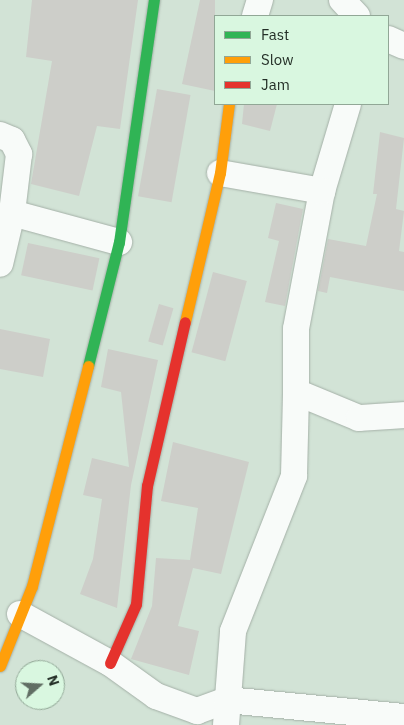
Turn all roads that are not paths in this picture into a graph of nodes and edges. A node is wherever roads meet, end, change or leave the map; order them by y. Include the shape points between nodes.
1 (154, 0) edge
2 (260, 0) edge
3 (342, 0) edge
4 (255, 15) edge
5 (356, 15) edge
6 (389, 39) edge
7 (404, 46) edge
8 (229, 105) edge
9 (348, 105) edge
10 (0, 135) edge
11 (220, 173) junction
12 (322, 191) junction
13 (12, 213) junction
14 (119, 242) junction
15 (0, 264) edge
16 (296, 392) junction
17 (404, 415) edge
18 (20, 614) junction
19 (110, 663) junction
20 (0, 666) edge
21 (227, 712) edge
22 (404, 717) edge

1 - 14 street
2 - 4 street
3 - 5 street
6 - 7 street
8 - 11 street
9 - 12 street
10 - 13 street via 12,140 19,154
11 - 12 street
11 - 19 street via 147,486 136,604
12 - 16 street via 296,329
13 - 14 street
13 - 15 street
14 - 18 street via 32,586
16 - 17 street via 359,418
16 - 21 street via 294,476 233,631
18 - 19 street
18 - 20 street
19 - 21 street via 156,696 197,711
21 - 22 street via 362,709

